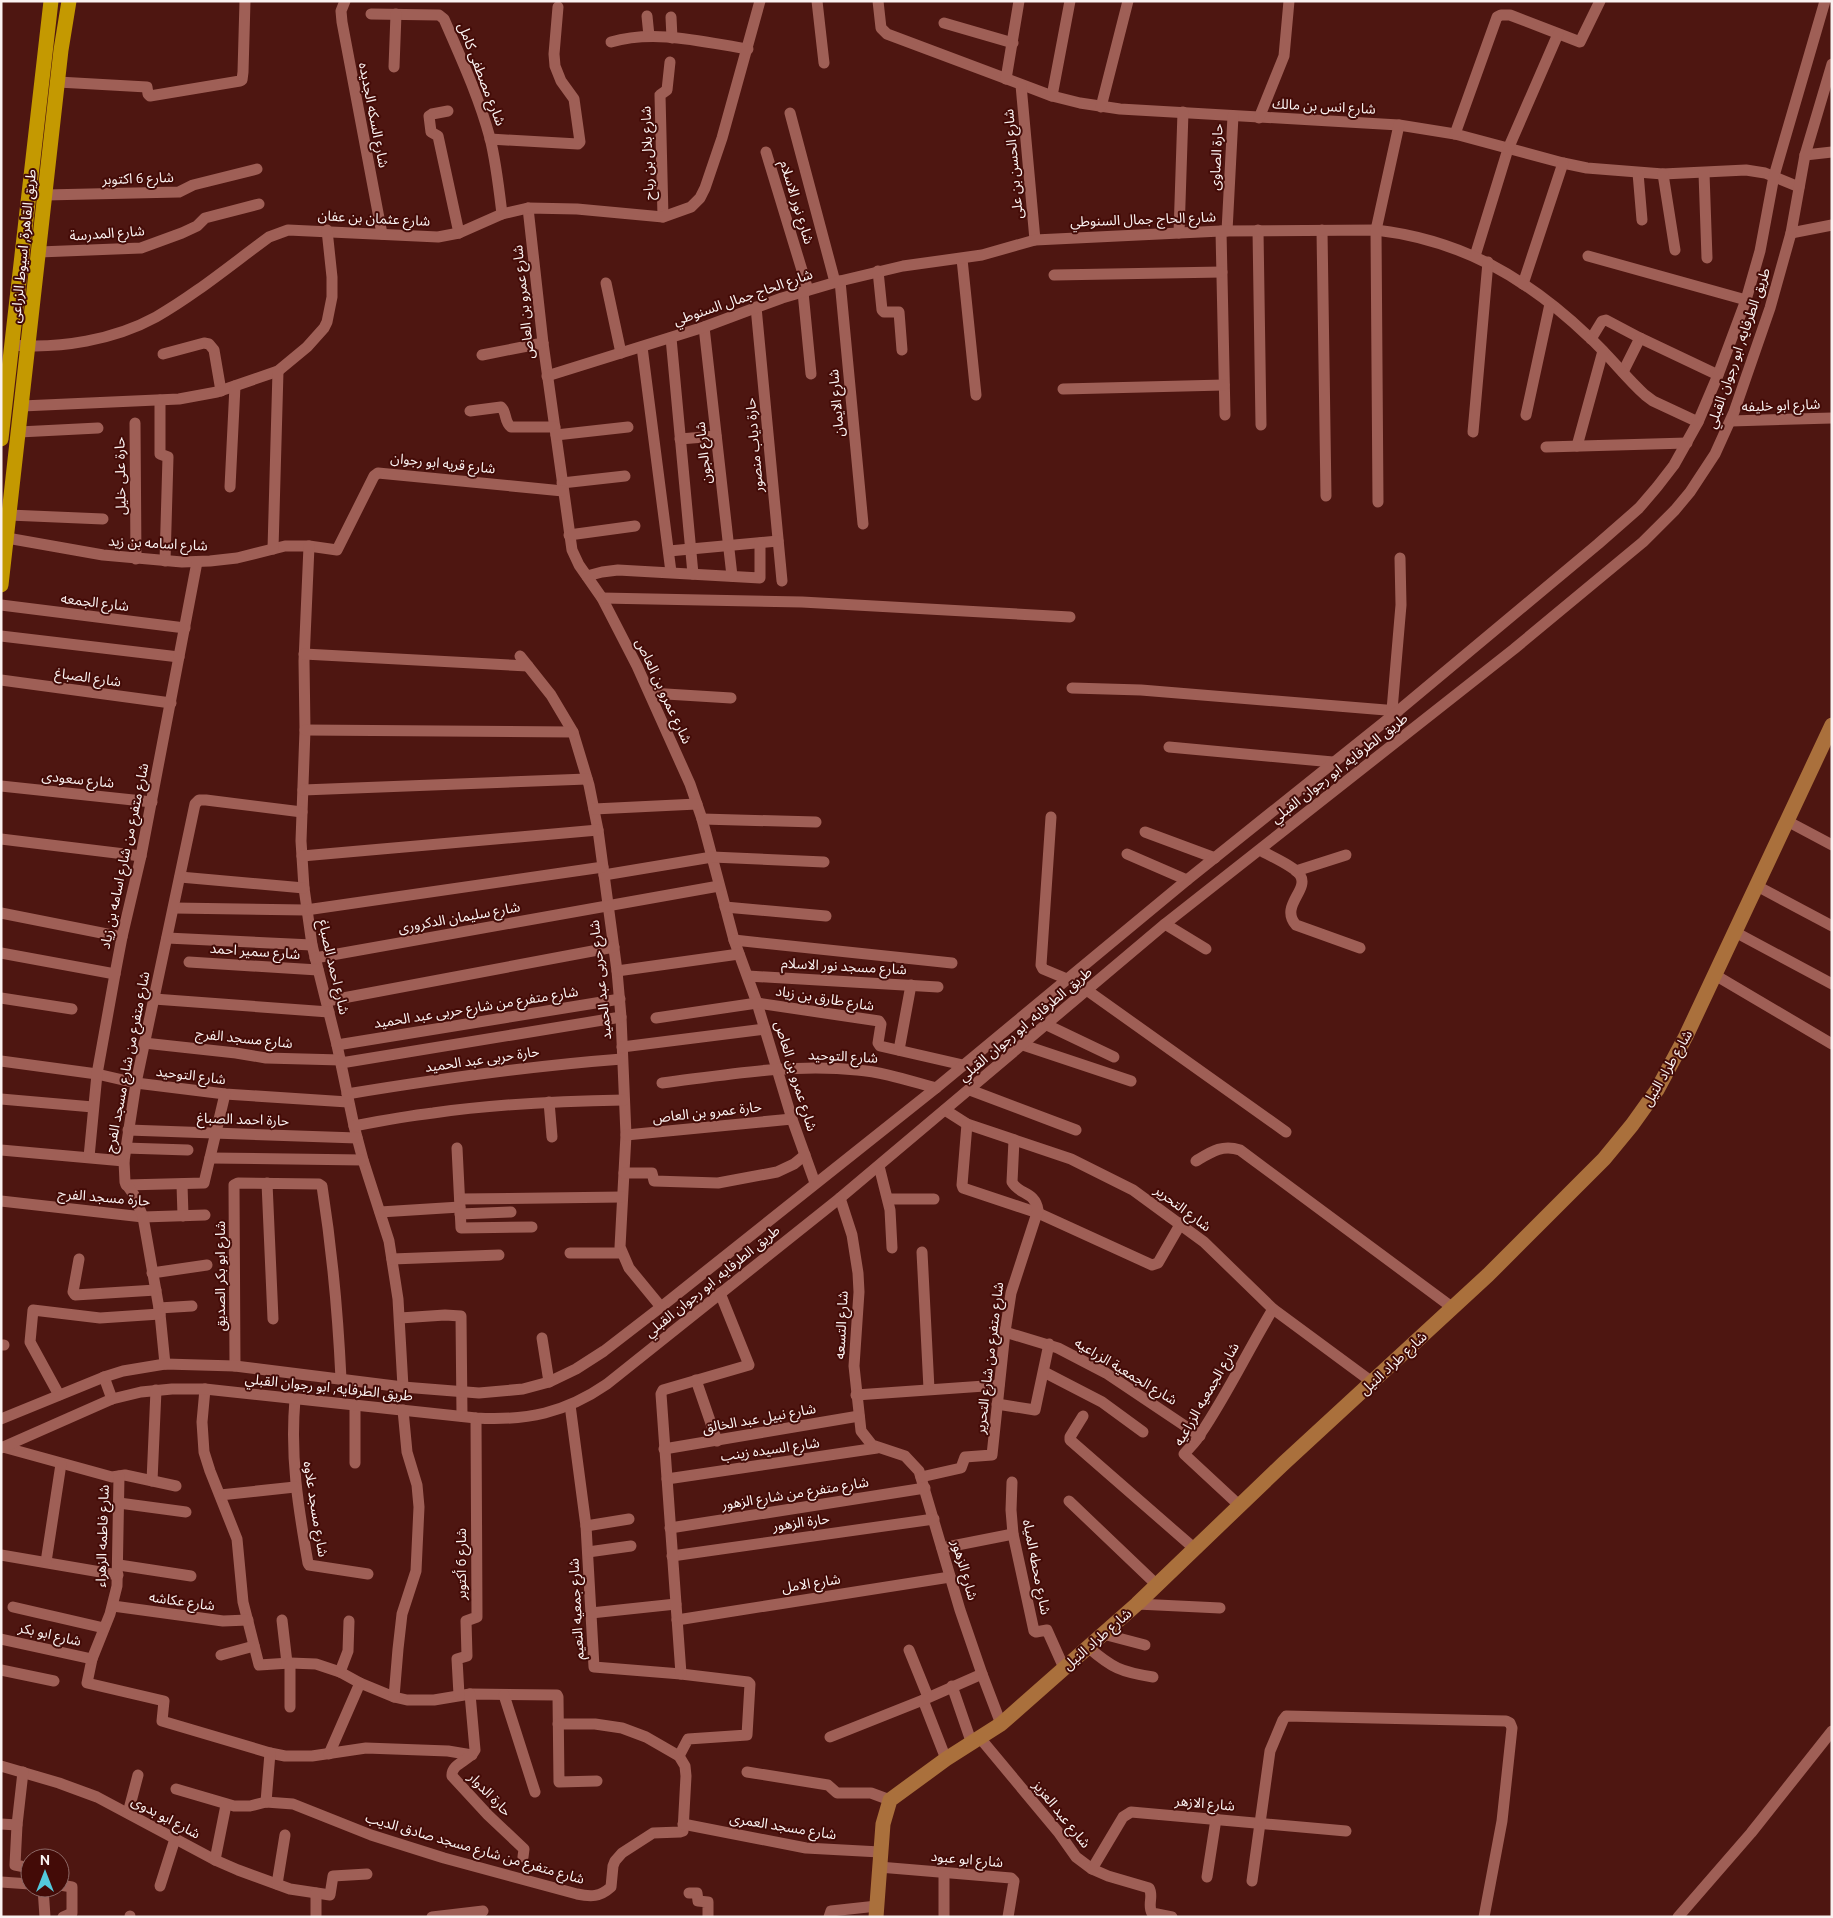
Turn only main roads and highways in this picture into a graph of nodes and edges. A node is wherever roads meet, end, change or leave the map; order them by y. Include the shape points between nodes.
1 (51, 1) edge
2 (69, 1) edge
3 (1, 439) edge
4 (1, 585) edge

1 - 3 highway, طريق القاهرة, اسيوط الزراعى
2 - 4 highway, طريق القاهرة, اسيوط الزراعى

